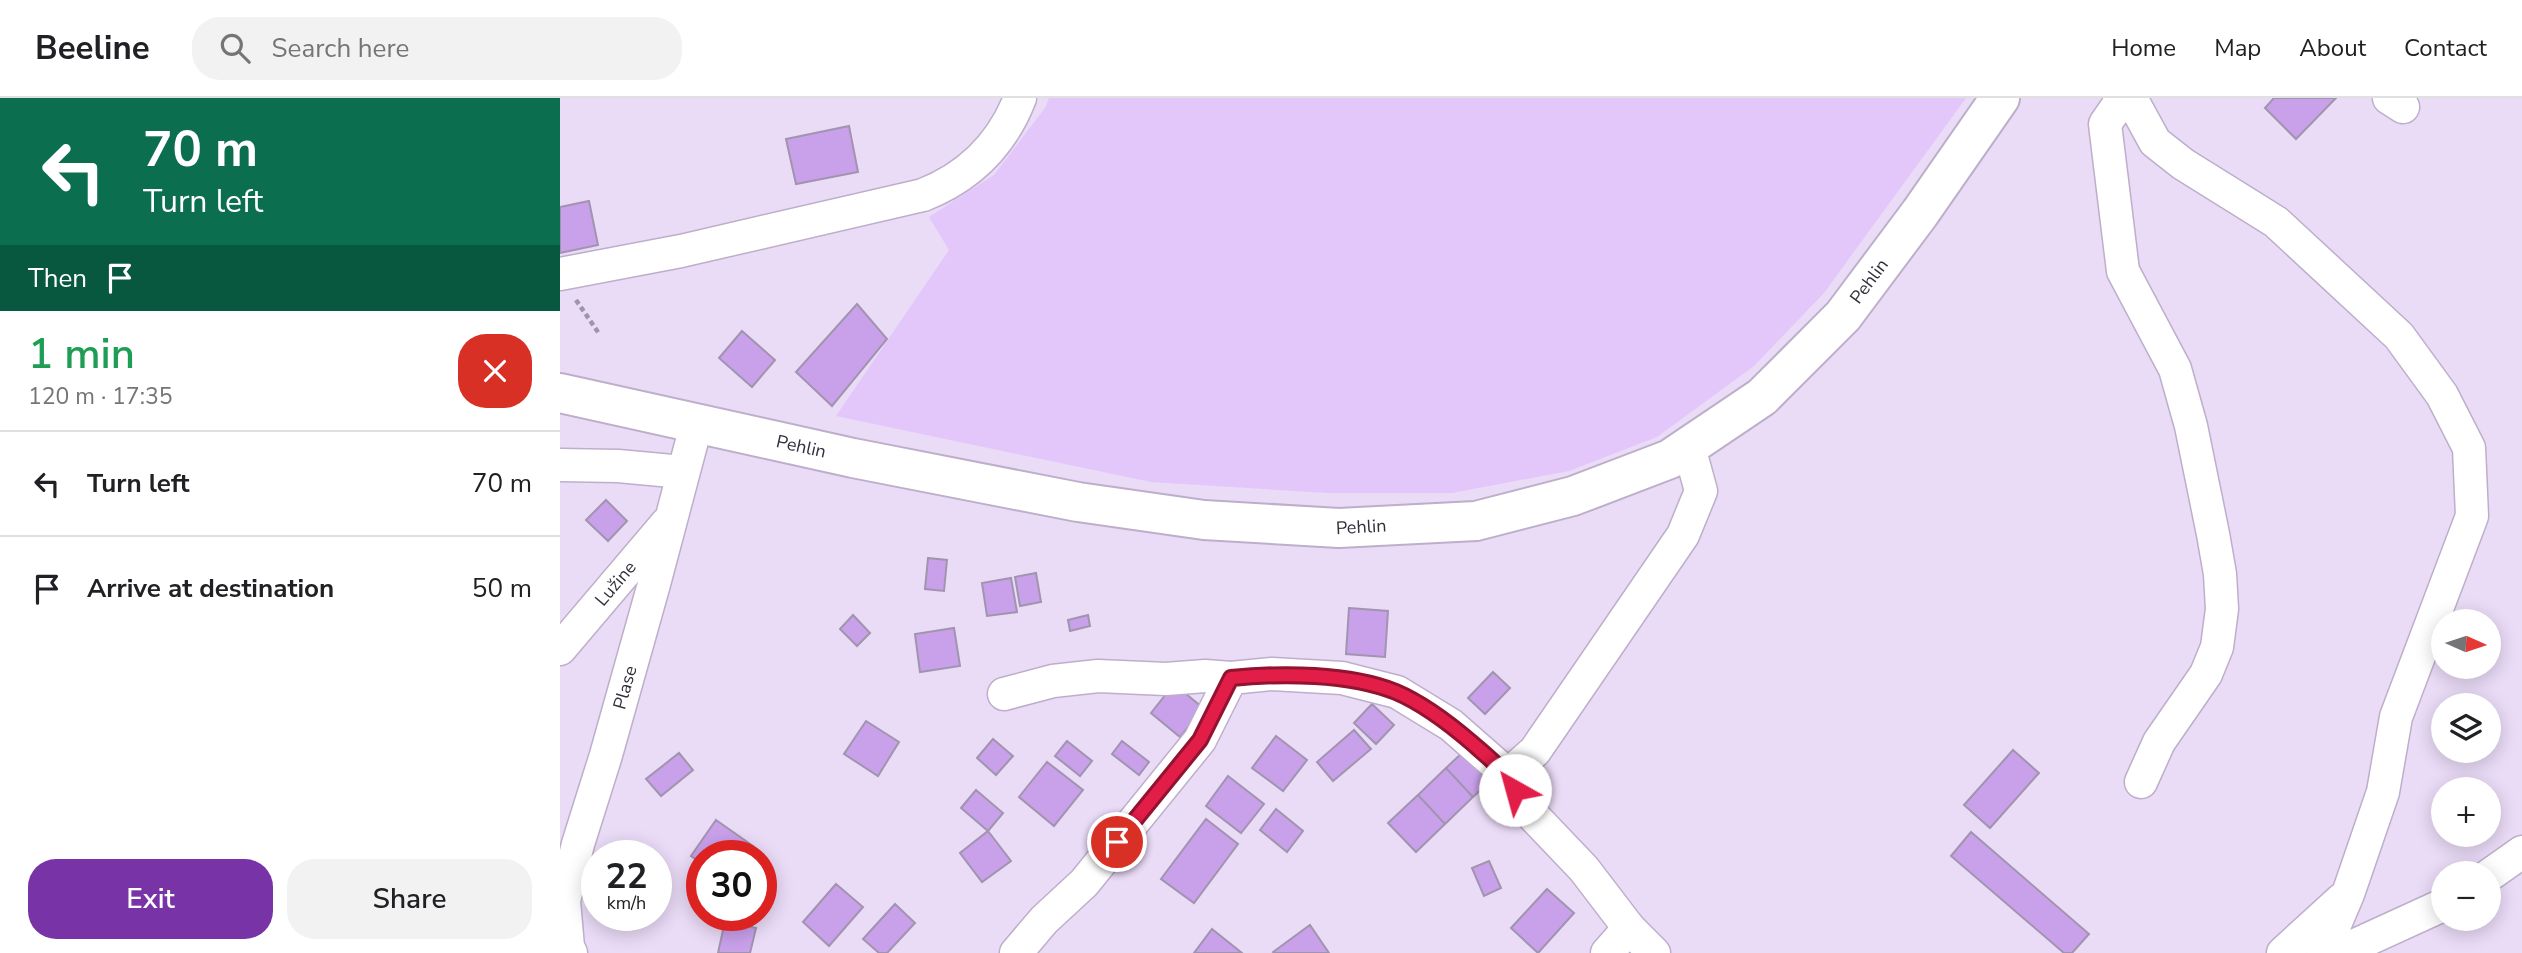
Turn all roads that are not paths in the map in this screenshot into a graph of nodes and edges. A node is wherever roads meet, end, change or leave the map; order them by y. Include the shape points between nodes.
1 (1020, 98) edge
2 (2000, 98) edge
3 (2123, 98) edge
4 (2131, 98) edge
5 (560, 274) edge
6 (560, 393) edge
7 (697, 422) junction
8 (1689, 447) junction
9 (560, 465) edge
10 (683, 472) junction
11 (672, 517) junction
12 (560, 649) edge
13 (1231, 678) junction
14 (1004, 694) dead end
15 (1508, 775) junction
16 (2141, 782) dead end
17 (2522, 852) edge
18 (2501, 867) edge
19 (2348, 894) junction
20 (2431, 910) edge
21 (1629, 928) junction
22 (571, 953) edge
23 (1016, 953) edge
24 (1607, 953) edge
25 (1654, 953) edge
26 (2283, 953) edge
27 (2323, 953) edge
28 (2338, 953) edge

1 - 5 street via 980,161 932,191 681,251
2 - 8 main road, Pehlin via 1843,316 1762,397
3 - 16 street via 2105,124 2123,271 2175,369 2213,534 2222,609 2217,647 2206,674 2159,742
4 - 19 street via 2155,142 2276,222 2399,336 2442,395 2469,448 2472,516 2396,717 2383,792
6 - 7 main road, Pehlin
7 - 8 main road, Pehlin via 1078,502 1205,520 1339,528 1476,521 1573,496 1670,459
7 - 10 street, Plase
8 - 15 street via 1701,491 1684,536 1535,751
9 - 10 street
10 - 11 street, Plase
11 - 12 street, Lužine
11 - 22 street, Plase via 564,901
13 - 14 street via 1098,676 1053,681
13 - 15 street via 1272,674 1342,678 1397,692 1451,724
13 - 23 street via 1200,740 1084,883
15 - 21 street via 1522,805 1584,869
17 - 18 street
19 - 26 street
19 - 27 street
20 - 28 street
21 - 24 street
21 - 25 street

